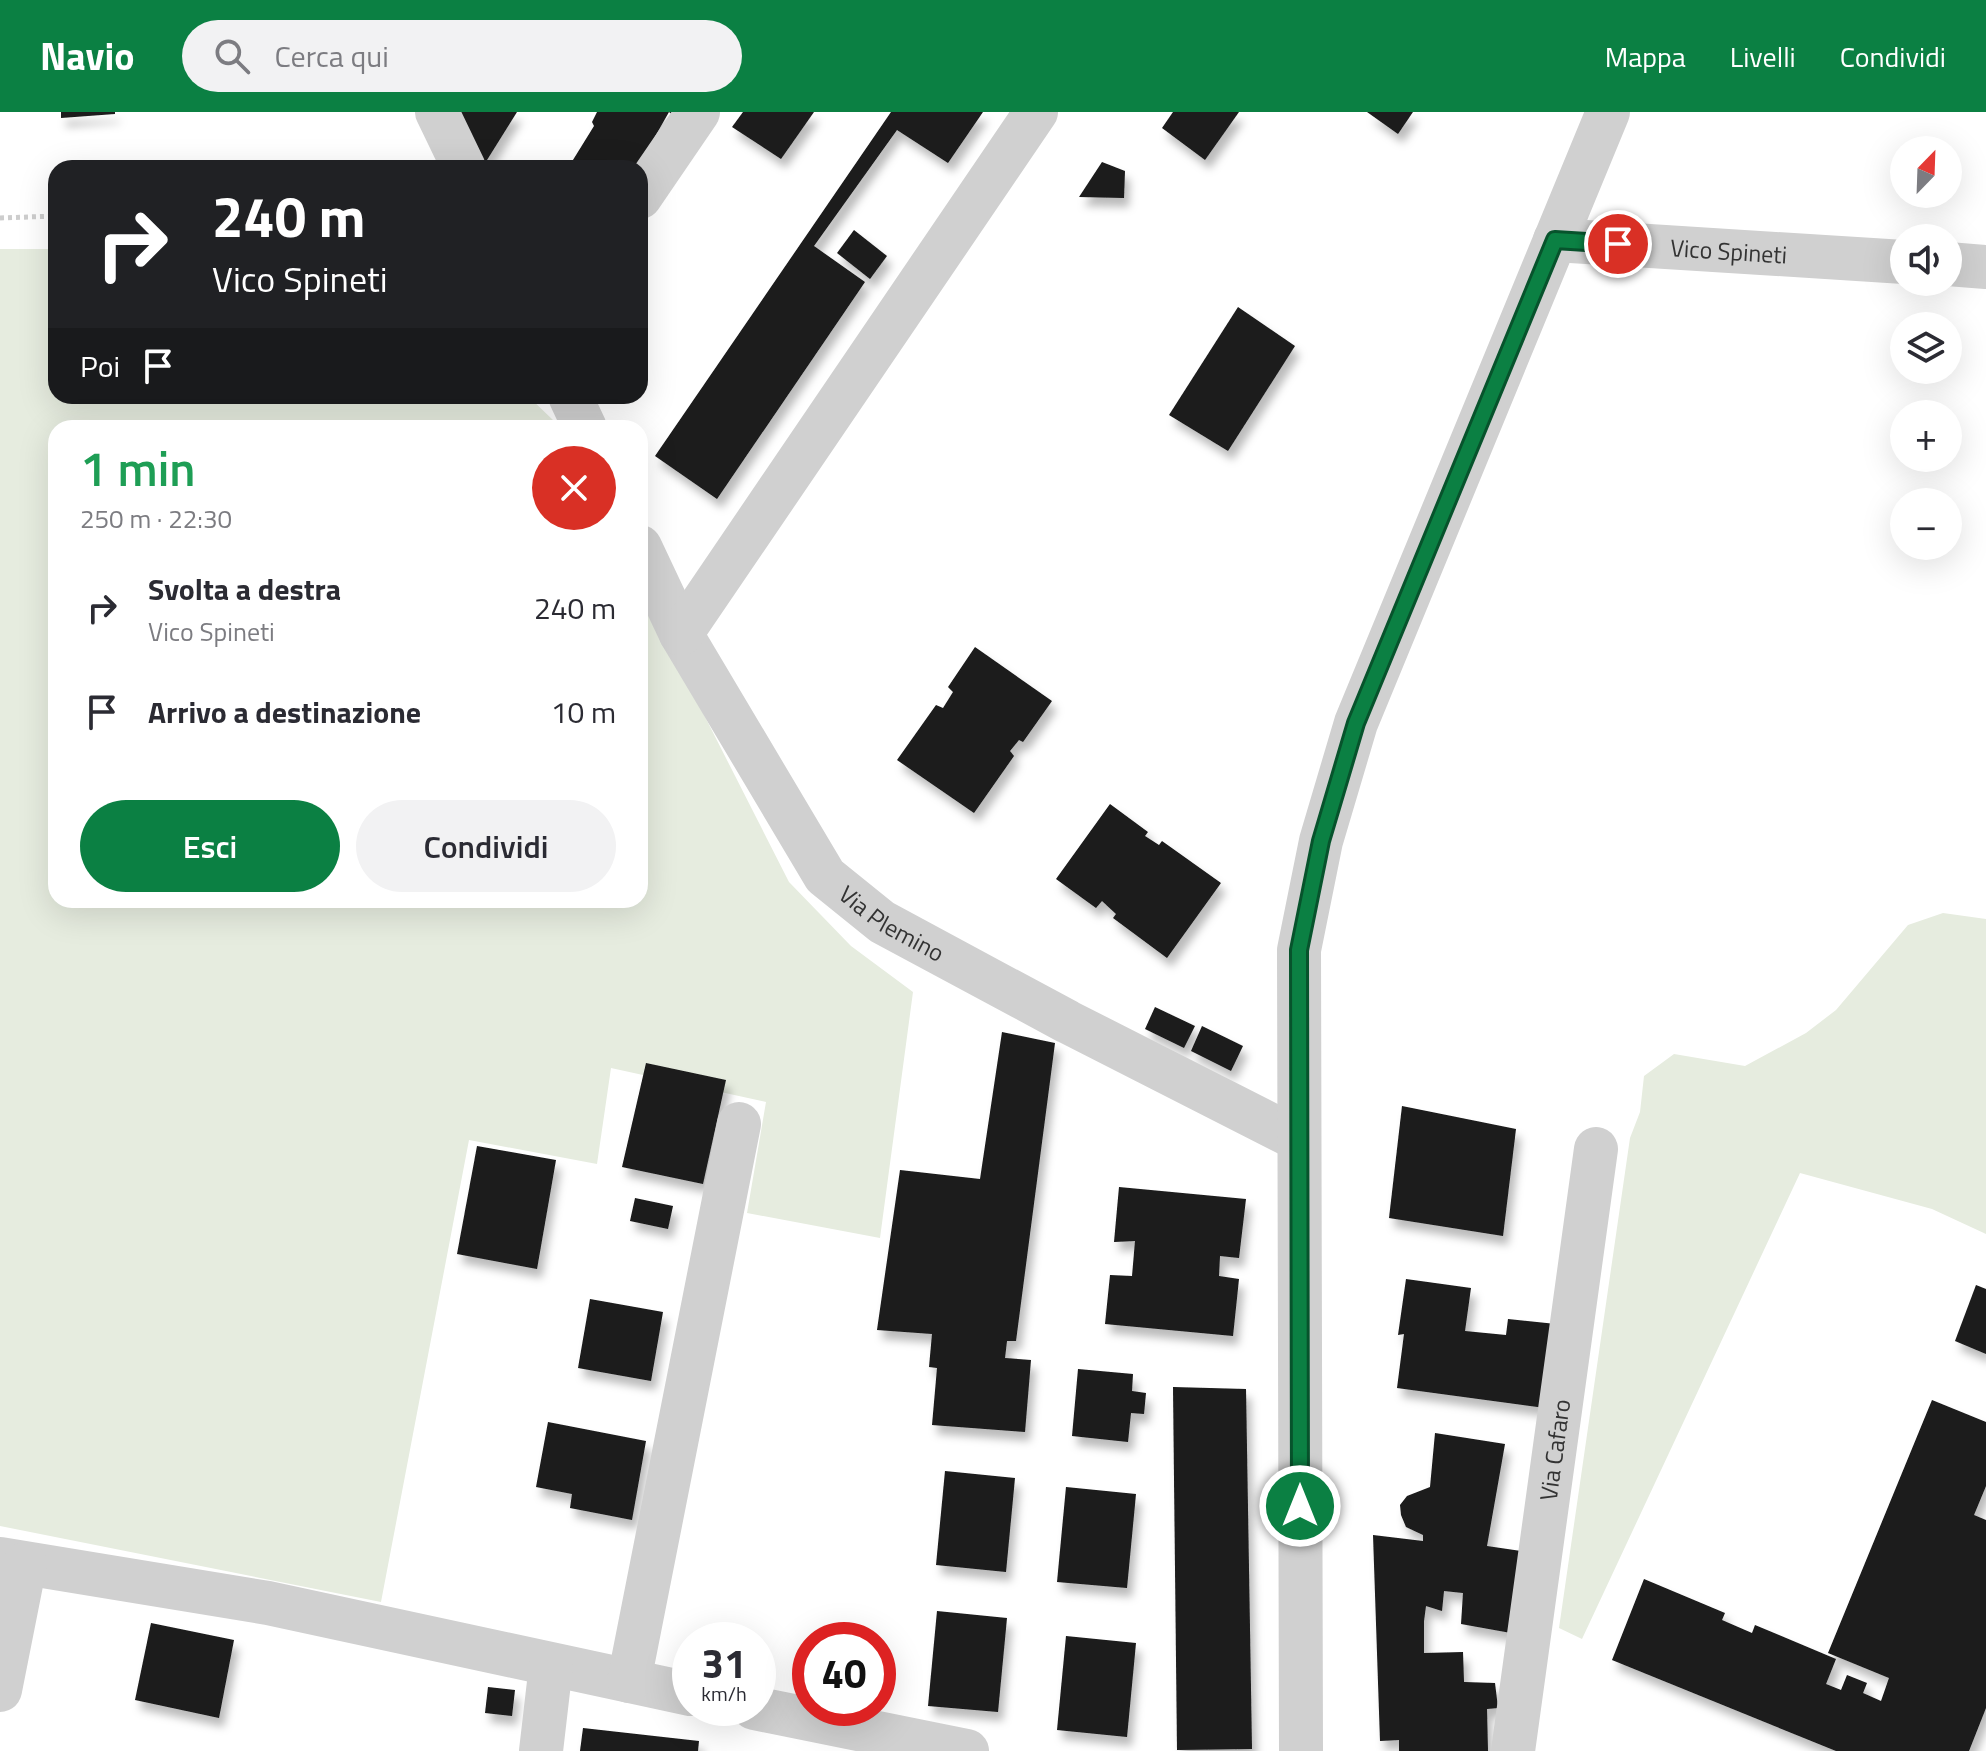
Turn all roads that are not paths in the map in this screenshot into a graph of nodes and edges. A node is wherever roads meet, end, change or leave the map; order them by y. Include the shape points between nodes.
1 (437, 112) edge
2 (698, 112) edge
3 (1036, 112) edge
4 (1608, 112) edge
5 (460, 160) edge
6 (648, 185) edge
7 (1555, 240) junction
8 (1890, 261) edge
9 (1962, 265) edge
10 (1986, 267) edge
11 (648, 564) edge
12 (681, 634) junction
13 (739, 1124) dead end
14 (1298, 1139) junction
15 (1596, 1149) dead end
16 (13, 1562) edge
17 (551, 1665) junction
18 (629, 1681) junction
19 (0, 1690) edge
20 (672, 1690) edge
21 (776, 1712) edge
22 (541, 1751) edge
23 (967, 1751) edge
24 (1301, 1751) edge
25 (1513, 1751) edge

1 - 5 street
2 - 6 street
3 - 12 street
4 - 7 street
7 - 8 street, Vico Spineti
7 - 14 street via 1356,723 1321,841 1299,950
9 - 10 street
11 - 12 street, Via Plemino
12 - 14 street, Via Plemino via 825,876 882,922
13 - 18 street
14 - 24 street
15 - 25 street, Via Cafaro
16 - 17 street via 268,1603
16 - 19 street
17 - 18 street
17 - 22 street
18 - 20 street
21 - 23 street

